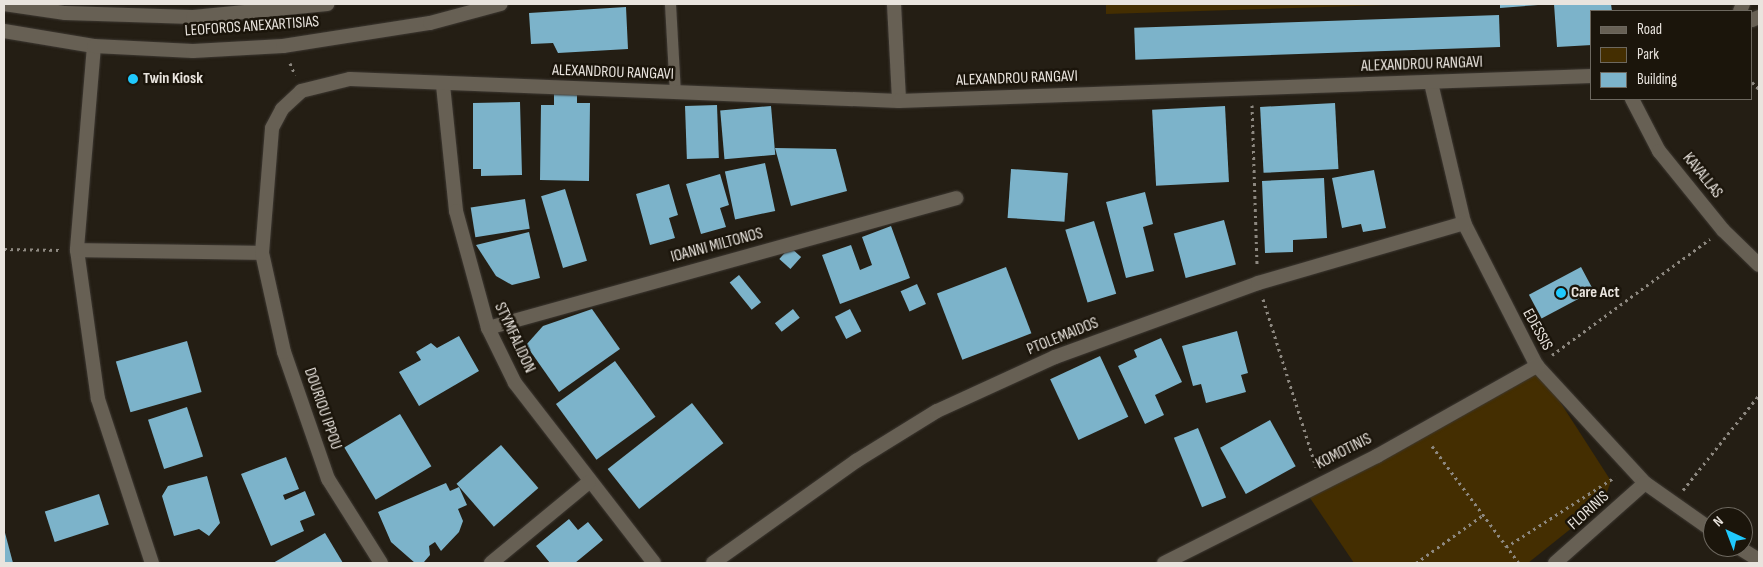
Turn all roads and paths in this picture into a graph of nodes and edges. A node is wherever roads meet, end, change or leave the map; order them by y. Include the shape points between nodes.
1 (4, 4) edge
2 (326, 4) edge
3 (501, 4) edge
4 (670, 4) edge
5 (894, 4) edge
6 (4, 32) edge
7 (94, 46) junction
8 (283, 46) junction
9 (1590, 76) edge
10 (1431, 83) junction
11 (443, 84) junction
12 (1252, 89) junction
13 (301, 91) junction
14 (675, 93) junction
15 (1633, 100) edge
16 (899, 101) junction
17 (956, 198) dead end
18 (1464, 223) junction
19 (1722, 230) junction
20 (4, 250) edge
21 (76, 250) junction
22 (262, 253) junction
23 (1759, 265) edge
24 (1258, 283) junction
25 (488, 328) junction
26 (1537, 366) junction
27 (1759, 396) edge
28 (1421, 431) junction
29 (1630, 467) junction
30 (589, 482) junction
31 (1645, 483) junction
32 (1321, 484) junction
33 (1671, 504) junction
34 (1483, 515) junction
35 (1703, 525) edge
36 (1506, 547) junction
37 (152, 563) edge
38 (380, 563) edge
39 (491, 563) edge
40 (654, 563) edge
41 (713, 563) edge
42 (1164, 563) edge
43 (1416, 563) edge
44 (1519, 563) edge
45 (1555, 563) edge

1 - 2 street, LEOFOROS ANEXARTISIAS via 65,13 193,17
3 - 8 street, LEOFOROS ANEXARTISIAS via 430,23
4 - 14 lane
5 - 16 street
6 - 7 street, LEOFOROS ANEXARTISIAS
7 - 8 street, LEOFOROS ANEXARTISIAS via 193,51
7 - 21 street
8 - 13 path
9 - 10 street, ALEXANDROU RANGAVI
10 - 12 street, ALEXANDROU RANGAVI
10 - 18 street, EDESSIS
11 - 13 street, DOURIOU IPPOU via 350,79
11 - 14 street, ALEXANDROU RANGAVI
11 - 25 street, STYMFALIDON via 456,211
12 - 16 street, ALEXANDROU RANGAVI
12 - 24 path
13 - 22 street, DOURIOU IPPOU via 282,109 272,128
14 - 16 street, ALEXANDROU RANGAVI
15 - 19 street, KAVALLAS via 1659,151
17 - 25 street, IOANNI MILTONOS
18 - 24 street, PTOLEMAIDOS
18 - 26 street, EDESSIS
19 - 23 street, KAVALLAS
19 - 26 path
20 - 21 path
21 - 22 street
21 - 37 street via 98,399
22 - 38 street, DOURIOU IPPOU via 284,352 328,479
24 - 32 path
24 - 41 street, PTOLEMAIDOS via 1055,357 937,412 856,461
25 - 30 street, STYMFALIDON via 514,383
26 - 28 street, KOMOTINIS
26 - 29 street, EDESSIS
27 - 33 path
28 - 32 street, KOMOTINIS
28 - 34 path
29 - 31 street, EDESSIS
29 - 36 path
30 - 39 street
30 - 40 street, STYMFALIDON
31 - 33 street, EDESSIS
31 - 45 street, FLORINIS
32 - 42 street, KOMOTINIS
33 - 35 street, EDESSIS
34 - 36 path
34 - 43 path
36 - 44 path

